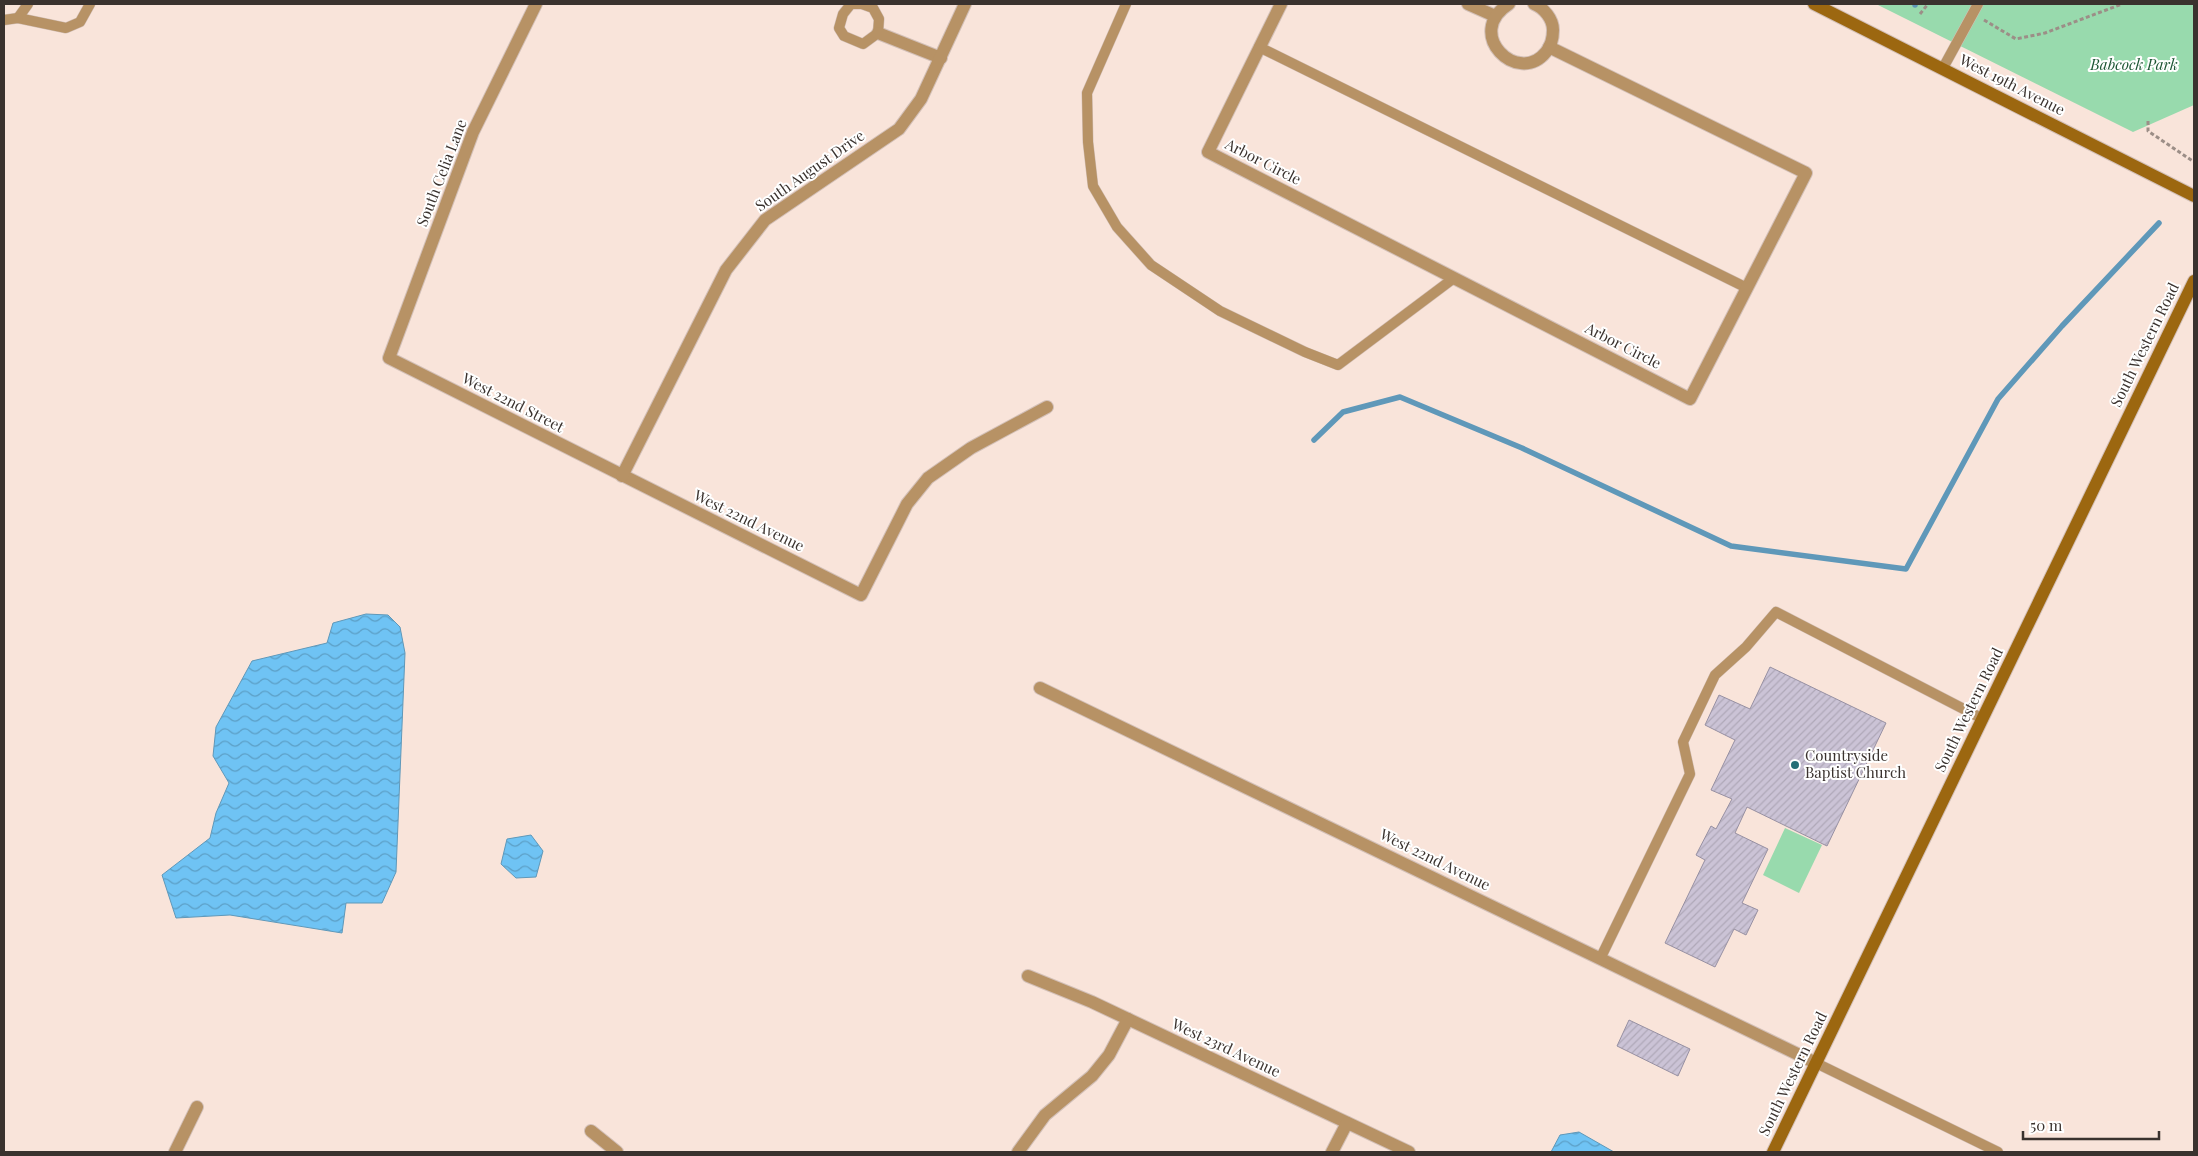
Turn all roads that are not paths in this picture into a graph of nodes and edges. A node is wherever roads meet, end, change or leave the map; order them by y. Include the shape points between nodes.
1 (28, 4) edge
2 (90, 4) edge
3 (536, 4) edge
4 (965, 4) edge
5 (1126, 4) edge
6 (1281, 4) edge
7 (1468, 4) edge
8 (1509, 4) edge
9 (1814, 4) edge
10 (1538, 5) edge
11 (1975, 8) edge
12 (1495, 16) junction
13 (18, 18) junction
14 (4, 20) edge
15 (878, 33) dead end
16 (1259, 47) junction
17 (1549, 48) junction
18 (941, 58) junction
19 (1943, 68) junction
20 (2194, 196) edge
21 (1454, 278) junction
22 (2194, 281) edge
23 (1747, 288) junction
24 (389, 358) joint
25 (1047, 407) dead end
26 (622, 476) junction
27 (1040, 688) dead end
28 (1982, 719) junction
29 (1601, 958) junction
30 (1028, 976) dead end
31 (1128, 1019) junction
32 (1816, 1063) junction
33 (197, 1107) dead end
34 (1347, 1123) junction
35 (591, 1131) dead end
36 (175, 1152) edge
37 (617, 1152) edge
38 (1018, 1152) edge
39 (1332, 1152) edge
40 (1409, 1152) edge
41 (1773, 1152) edge
42 (1998, 1152) edge

1 - 13 lane
2 - 13 lane via 80,22 66,28
3 - 24 street, South Celia Lane via 474,132
4 - 18 street, South August Drive
5 - 21 lane via 1087,93 1088,142 1093,186 1117,227 1151,266 1220,311 1338,365
6 - 16 street, Arbor Circle
7 - 12 street
8 - 12 street
9 - 19 street, West 19th Avenue
10 - 17 street via 1551,20 1553,29
11 - 19 lane
12 - 17 street via 1492,26 1494,45 1507,59 1526,63 1543,55
13 - 14 lane
15 - 18 street
16 - 21 street, Arbor Circle via 1208,152
16 - 23 lane
17 - 23 street, Arbor Circle via 1806,173
18 - 26 street, South August Drive via 921,99 899,129 765,220 726,270
19 - 20 street, West 19th Avenue
21 - 23 street, Arbor Circle via 1690,399
22 - 28 street, South Western Road
24 - 26 street, West 22nd Street
25 - 26 street, West 22nd Avenue via 971,448 928,478 907,504 861,595
27 - 29 street, West 22nd Avenue
28 - 29 lane via 1776,612 1746,647 1715,675 1683,742 1690,774
28 - 32 street, South Western Road
29 - 32 street, West 22nd Avenue
30 - 31 street, West 23rd Avenue
31 - 34 street, West 23rd Avenue
31 - 38 street via 1109,1055 1092,1076 1045,1115
32 - 41 street, South Western Road
32 - 42 lane
33 - 36 street
34 - 39 street
34 - 40 street, West 23rd Avenue
35 - 37 street

